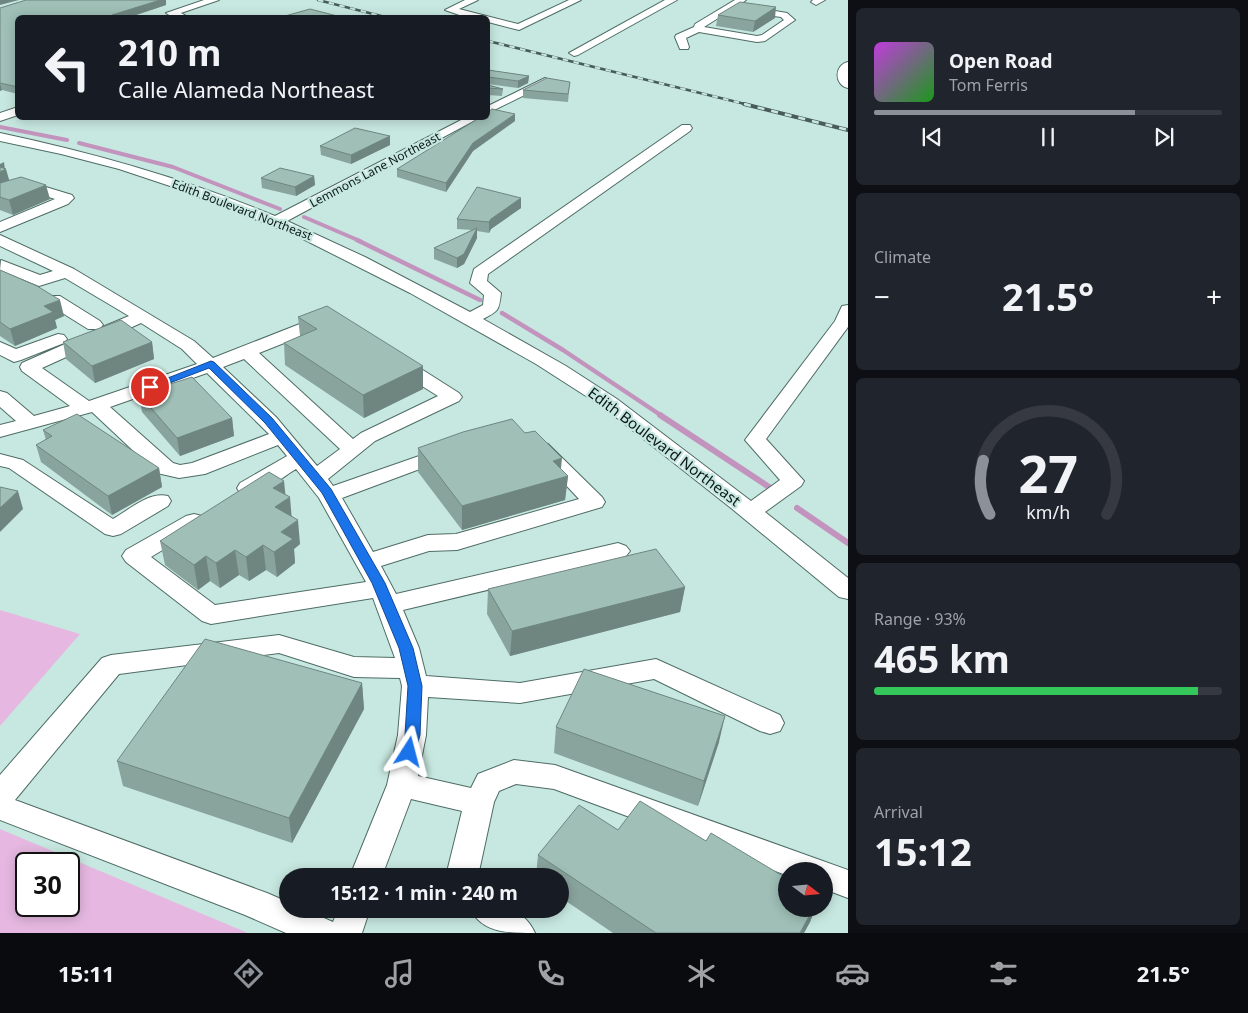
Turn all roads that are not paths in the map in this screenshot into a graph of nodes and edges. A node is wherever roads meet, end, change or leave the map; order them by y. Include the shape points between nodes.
1 (214, 0) edge
2 (473, 0) edge
3 (576, 0) edge
4 (658, 0) edge
5 (672, 0) edge
6 (741, 0) edge
7 (730, 7) junction
8 (642, 8) dead end
9 (177, 15) edge
10 (469, 15) edge
11 (490, 20) edge
12 (698, 29) junction
13 (684, 47) dead end
14 (574, 52) dead end
15 (848, 65) edge
16 (544, 81) edge
17 (848, 85) edge
18 (503, 91) edge
19 (518, 94) junction
20 (490, 109) edge
21 (15, 112) edge
22 (0, 117) edge
23 (470, 120) edge
24 (686, 128) dead end
25 (0, 138) edge
26 (0, 194) edge
27 (276, 221) junction
28 (0, 227) edge
29 (0, 240) edge
30 (30, 253) junction
31 (0, 266) edge
32 (68, 272) junction
33 (54, 300) edge
34 (848, 310) edge
35 (138, 313) junction
36 (470, 319) junction
37 (94, 325) junction
38 (346, 329) edge
39 (0, 347) edge
40 (247, 352) junction
41 (386, 355) edge
42 (211, 364) junction
43 (0, 397) edge
44 (91, 407) junction
45 (31, 423) junction
46 (0, 431) edge
47 (282, 436) junction
48 (526, 438) edge
49 (467, 445) edge
50 (352, 449) junction
51 (299, 458) junction
52 (0, 460) edge
53 (316, 478) junction
54 (329, 495) junction
55 (233, 497) edge
56 (160, 501) dead end
57 (209, 512) edge
58 (750, 512) junction
59 (618, 551) dead end
60 (367, 562) junction
61 (848, 591) edge
62 (384, 597) junction
63 (413, 677) junction
64 (770, 723) dead end
65 (402, 785) junction
66 (0, 796) edge
67 (479, 802) junction
68 (0, 807) edge
69 (789, 862) edge
70 (369, 868) edge
71 (464, 868) edge
72 (833, 878) edge
73 (848, 884) edge
74 (351, 918) edge
75 (498, 918) edge
76 (322, 933) edge
77 (345, 933) edge
78 (518, 933) edge

1 - 9 street via 171,13
2 - 10 street via 450,10
3 - 11 street via 520,27
4 - 8 street
5 - 14 street
6 - 7 street
7 - 12 street
7 - 12 street via 784,15 790,20 766,38 757,39
12 - 13 street via 680,38
15 - 17 street via 843,71 843,79
16 - 19 street
18 - 19 street
19 - 20 street
21 - 22 street
23 - 27 street, Lemmons Lane Northeast
24 - 36 street via 480,272 478,283 493,293 490,308
25 - 27 street, Edith Boulevard Northeast via 41,145 124,167
26 - 28 street via 24,184 67,198
27 - 36 street, Edith Boulevard Northeast via 381,269
29 - 30 street
30 - 31 street
30 - 32 street
31 - 32 street via 39,281
32 - 35 street
33 - 37 street
34 - 58 street via 843,322 755,440 793,481
35 - 37 street
35 - 42 street
35 - 44 street via 28,367
36 - 58 street, Edith Boulevard Northeast via 534,354 610,403
37 - 39 street via 14,356
38 - 40 street via 329,318
40 - 42 street
40 - 50 street
41 - 50 street via 452,397 368,437
42 - 44 street
42 - 47 street
43 - 45 street
44 - 45 street
44 - 47 street via 165,468 179,472 197,469
45 - 46 street
47 - 51 street
48 - 60 street via 533,440 594,502 457,542 428,543
49 - 54 street
50 - 53 street
51 - 53 street
51 - 55 street
52 - 56 street via 16,464 113,529
53 - 54 street
54 - 60 street
57 - 62 street via 134,556 211,615
58 - 61 street, Edith Boulevard Northeast
59 - 62 street
60 - 62 street
62 - 63 street via 406,648
63 - 64 street via 520,693 656,669
63 - 65 street via 412,735
63 - 66 street via 354,667 279,644 111,665
65 - 67 street
65 - 70 street
67 - 69 street via 488,783 514,772 554,777
67 - 71 street
68 - 76 street via 238,897
72 - 73 street
74 - 77 street
75 - 78 street

